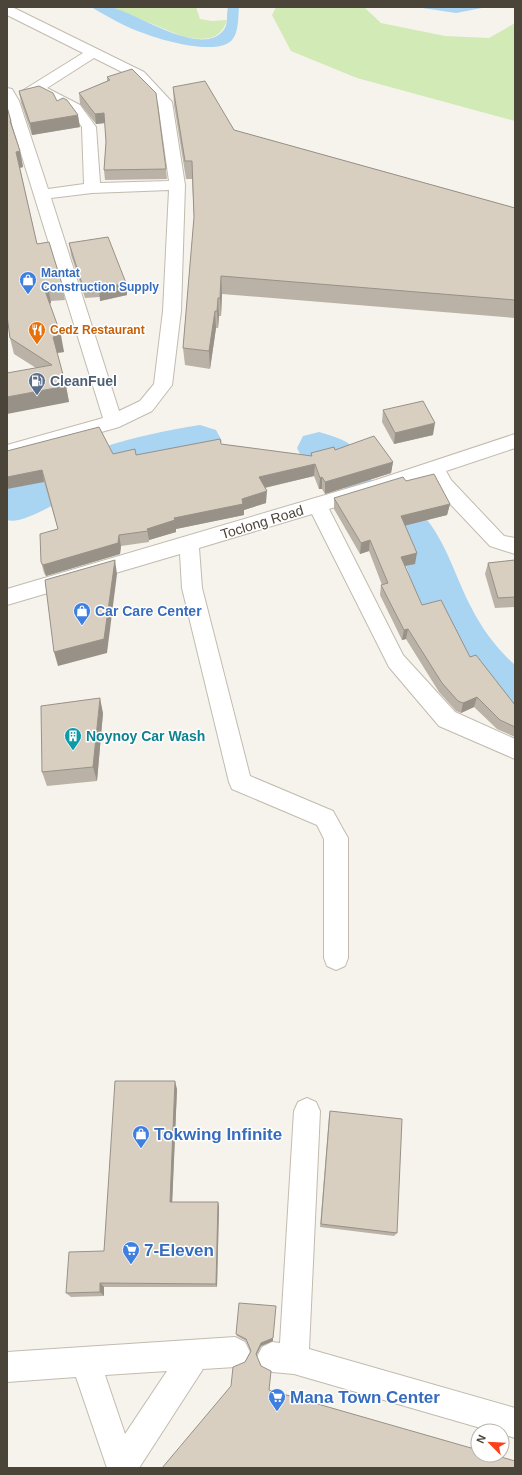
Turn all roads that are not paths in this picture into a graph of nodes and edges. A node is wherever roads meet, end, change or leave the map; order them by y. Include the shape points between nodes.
1 (7, 10) edge
2 (92, 53) junction
3 (38, 88) junction
4 (9, 99) edge
5 (176, 185) junction
6 (92, 188) junction
7 (41, 195) junction
8 (113, 422) junction
9 (515, 441) edge
10 (7, 452) edge
11 (434, 467) junction
12 (316, 505) junction
13 (189, 544) junction
14 (515, 546) edge
15 (7, 597) edge
16 (515, 749) edge
17 (336, 958) dead end
18 (308, 1111) dead end
19 (235, 1352) edge
20 (196, 1354) junction
21 (85, 1361) junction
22 (7, 1367) edge
23 (515, 1423) edge
24 (122, 1467) edge

1 - 2 street
2 - 3 street
2 - 5 street via 139,75 165,102
3 - 4 street
3 - 6 street via 75,108 89,127
4 - 7 street
5 - 6 street
5 - 8 street via 172,311 163,385 146,406
6 - 7 street
7 - 8 street
8 - 10 street
9 - 11 street, Toclong Road
11 - 12 street, Toclong Road
11 - 14 street via 444,485 498,541
12 - 13 street, Toclong Road
12 - 16 street via 396,661 447,719
13 - 15 street, Toclong Road
13 - 17 street via 192,588 240,782 325,818 336,838
18 - 23 street via 283,1358
19 - 20 street
20 - 21 street
20 - 24 street
21 - 22 street
21 - 24 street

